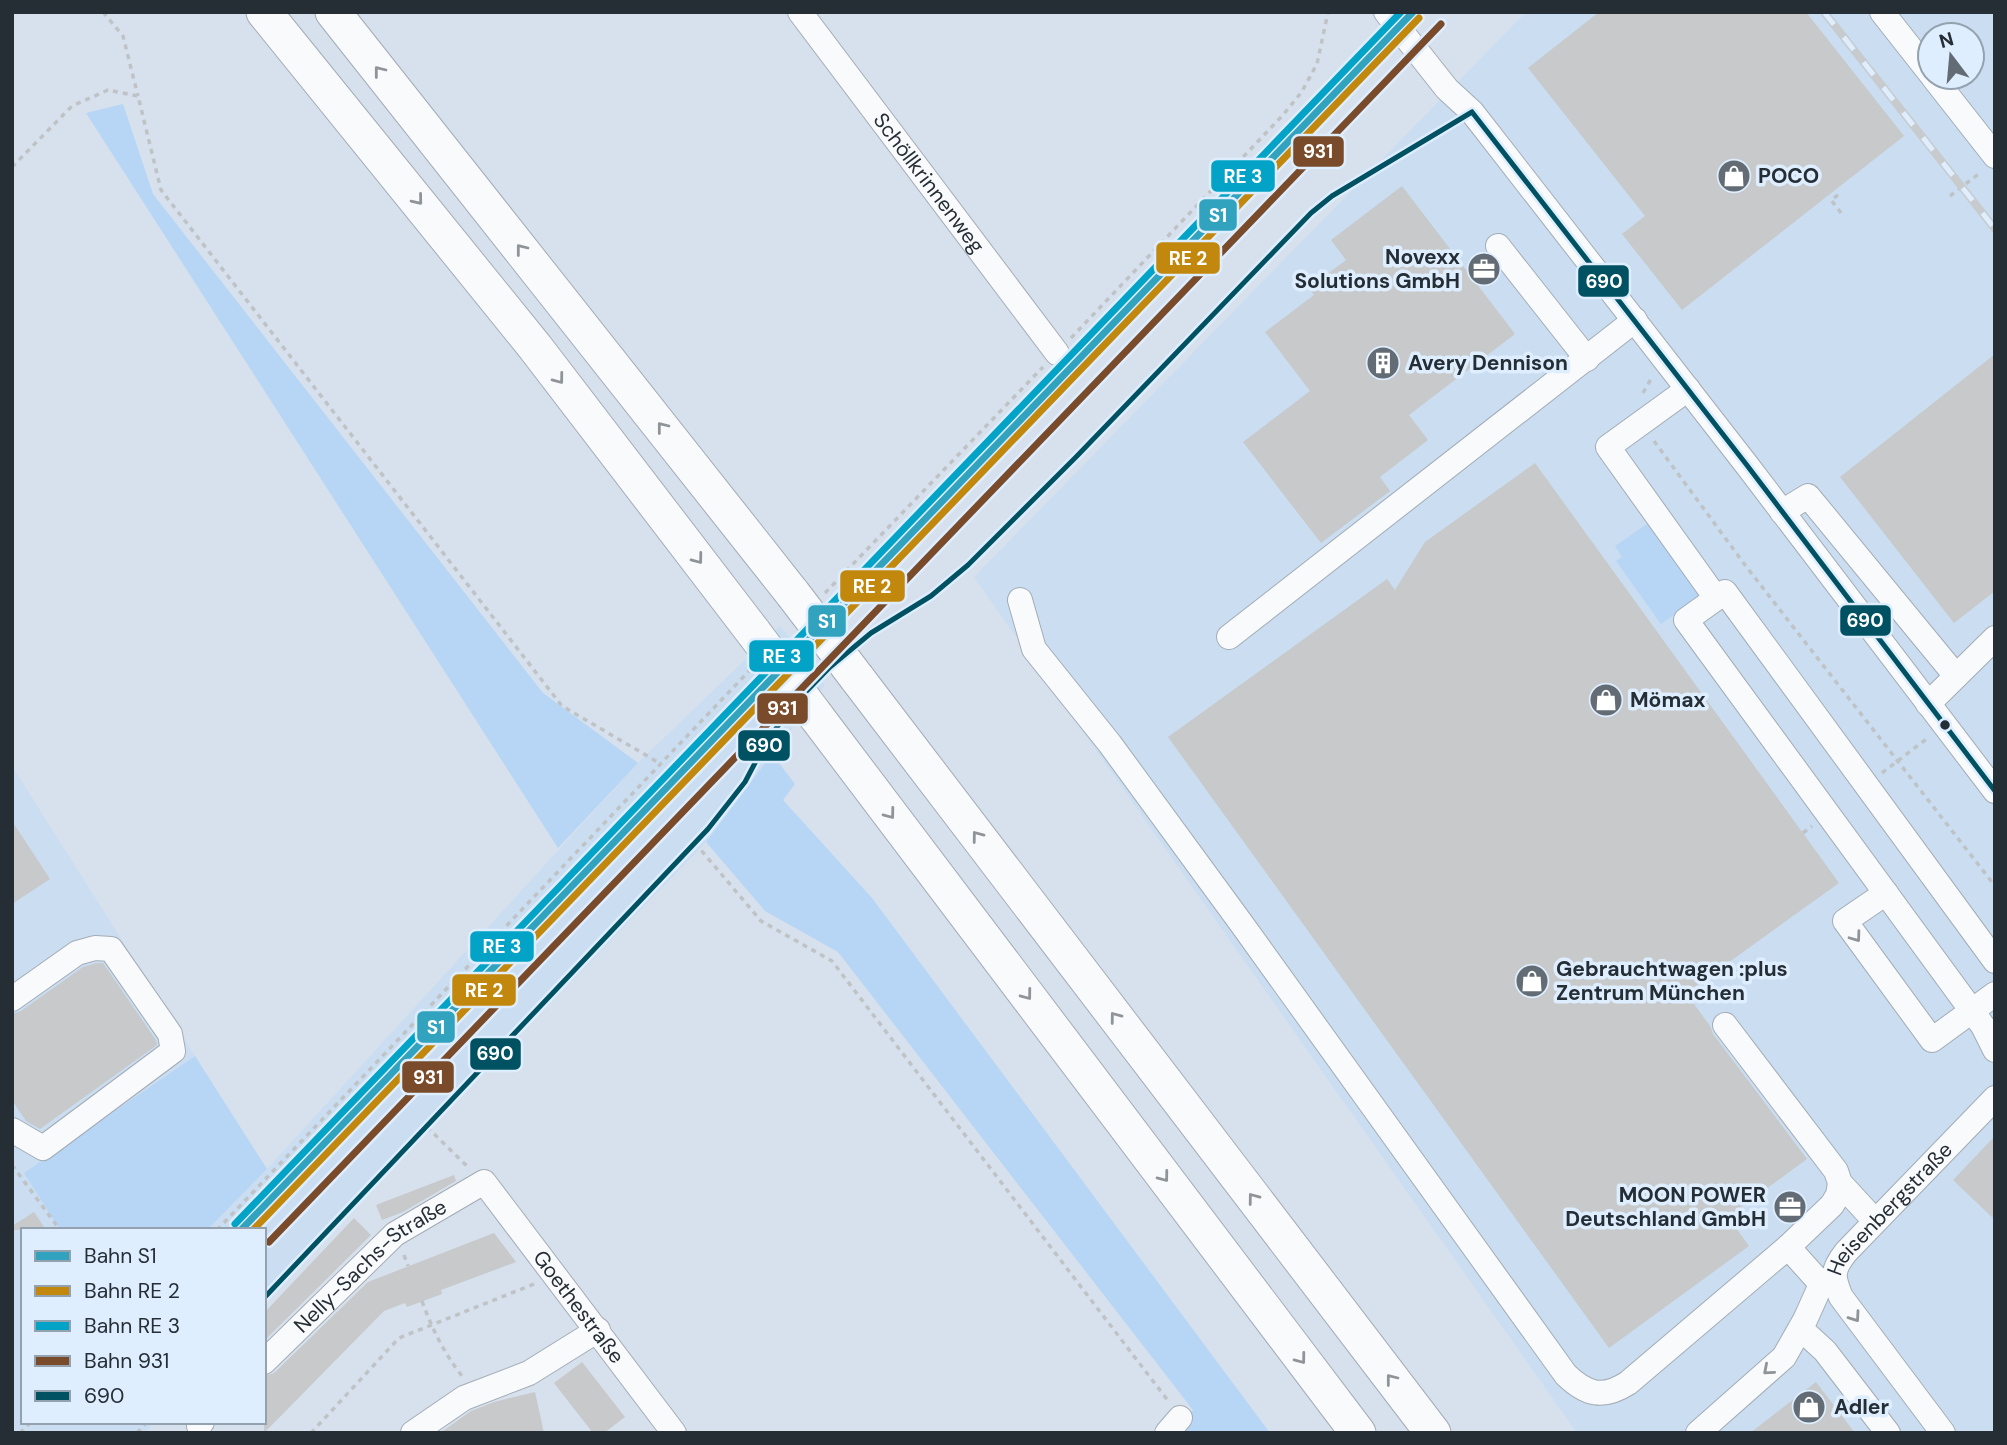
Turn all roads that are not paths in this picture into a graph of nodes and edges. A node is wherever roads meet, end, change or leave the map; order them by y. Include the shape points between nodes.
1 (264, 12) edge
2 (333, 12) edge
3 (800, 12) edge
4 (1387, 12) edge
5 (1882, 12) edge
6 (1916, 54) edge
7 (1943, 91) edge
8 (1990, 162) edge
9 (1498, 246) dead end
10 (1634, 320) junction
11 (1057, 353) road end
12 (1587, 359) junction
13 (1688, 389) junction
14 (1782, 512) junction
15 (1716, 598) junction
16 (1020, 600) dead end
17 (1229, 637) dead end
18 (1995, 638) edge
19 (1956, 676) junction
20 (1928, 704) junction
21 (1995, 791) edge
22 (1886, 893) junction
23 (1995, 961) edge
24 (1995, 994) edge
25 (12, 999) edge
26 (1983, 1023) edge
27 (1725, 1025) dead end
28 (1995, 1050) edge
29 (1995, 1098) edge
30 (12, 1130) edge
31 (484, 1182) joint
32 (1840, 1183) junction
33 (1875, 1222) junction
34 (1788, 1247) junction
35 (1828, 1280) junction
36 (1801, 1329) junction
37 (598, 1330) junction
38 (266, 1360) edge
39 (413, 1433) edge
40 (674, 1433) edge
41 (1358, 1433) edge
42 (1433, 1433) edge
43 (1698, 1433) edge
44 (1888, 1433) edge
45 (1943, 1433) edge

1 -> 41 highway, bridge via 536,348 756,648 816,716
42 -> 2 highway, bridge via 857,678 809,594
3 - 11 street, Schöllkrinnenweg
4 - 10 street via 1447,89 1472,112
5 - 6 street
7 - 8 street
9 - 12 street
10 - 12 street
10 - 13 street
12 - 17 street
13 - 14 street
13 - 15 street via 1608,447
14 - 19 street via 1808,496
14 - 20 street
15 - 22 street via 1686,620
15 - 23 street via 1725,592
16 - 34 street via 1034,649 1110,744 1578,1386 1604,1394 1628,1383
18 - 19 street
19 - 20 street
20 - 21 street
22 - 26 street
22 -> 26 street via 1845,921 1932,1040
24 - 26 street
25 - 30 street via 78,953 111,948 170,1034 173,1051 43,1148
26 - 28 street
27 - 32 street via 1836,1171
29 - 33 street, Heisenbergstraße
31 - 37 street, Goethestraße
31 - 38 street, Nelly-Sachs-Straße via 395,1234
32 - 33 street
32 - 34 street via 1832,1205
33 - 35 street, Heisenbergstraße via 1846,1252
34 - 35 street
35 - 36 street
35 -> 45 street, Heisenbergstraße
36 -> 43 street via 1784,1357
36 - 44 street via 1825,1351
37 - 39 street via 529,1373 464,1398
37 - 40 street, Goethestraße

